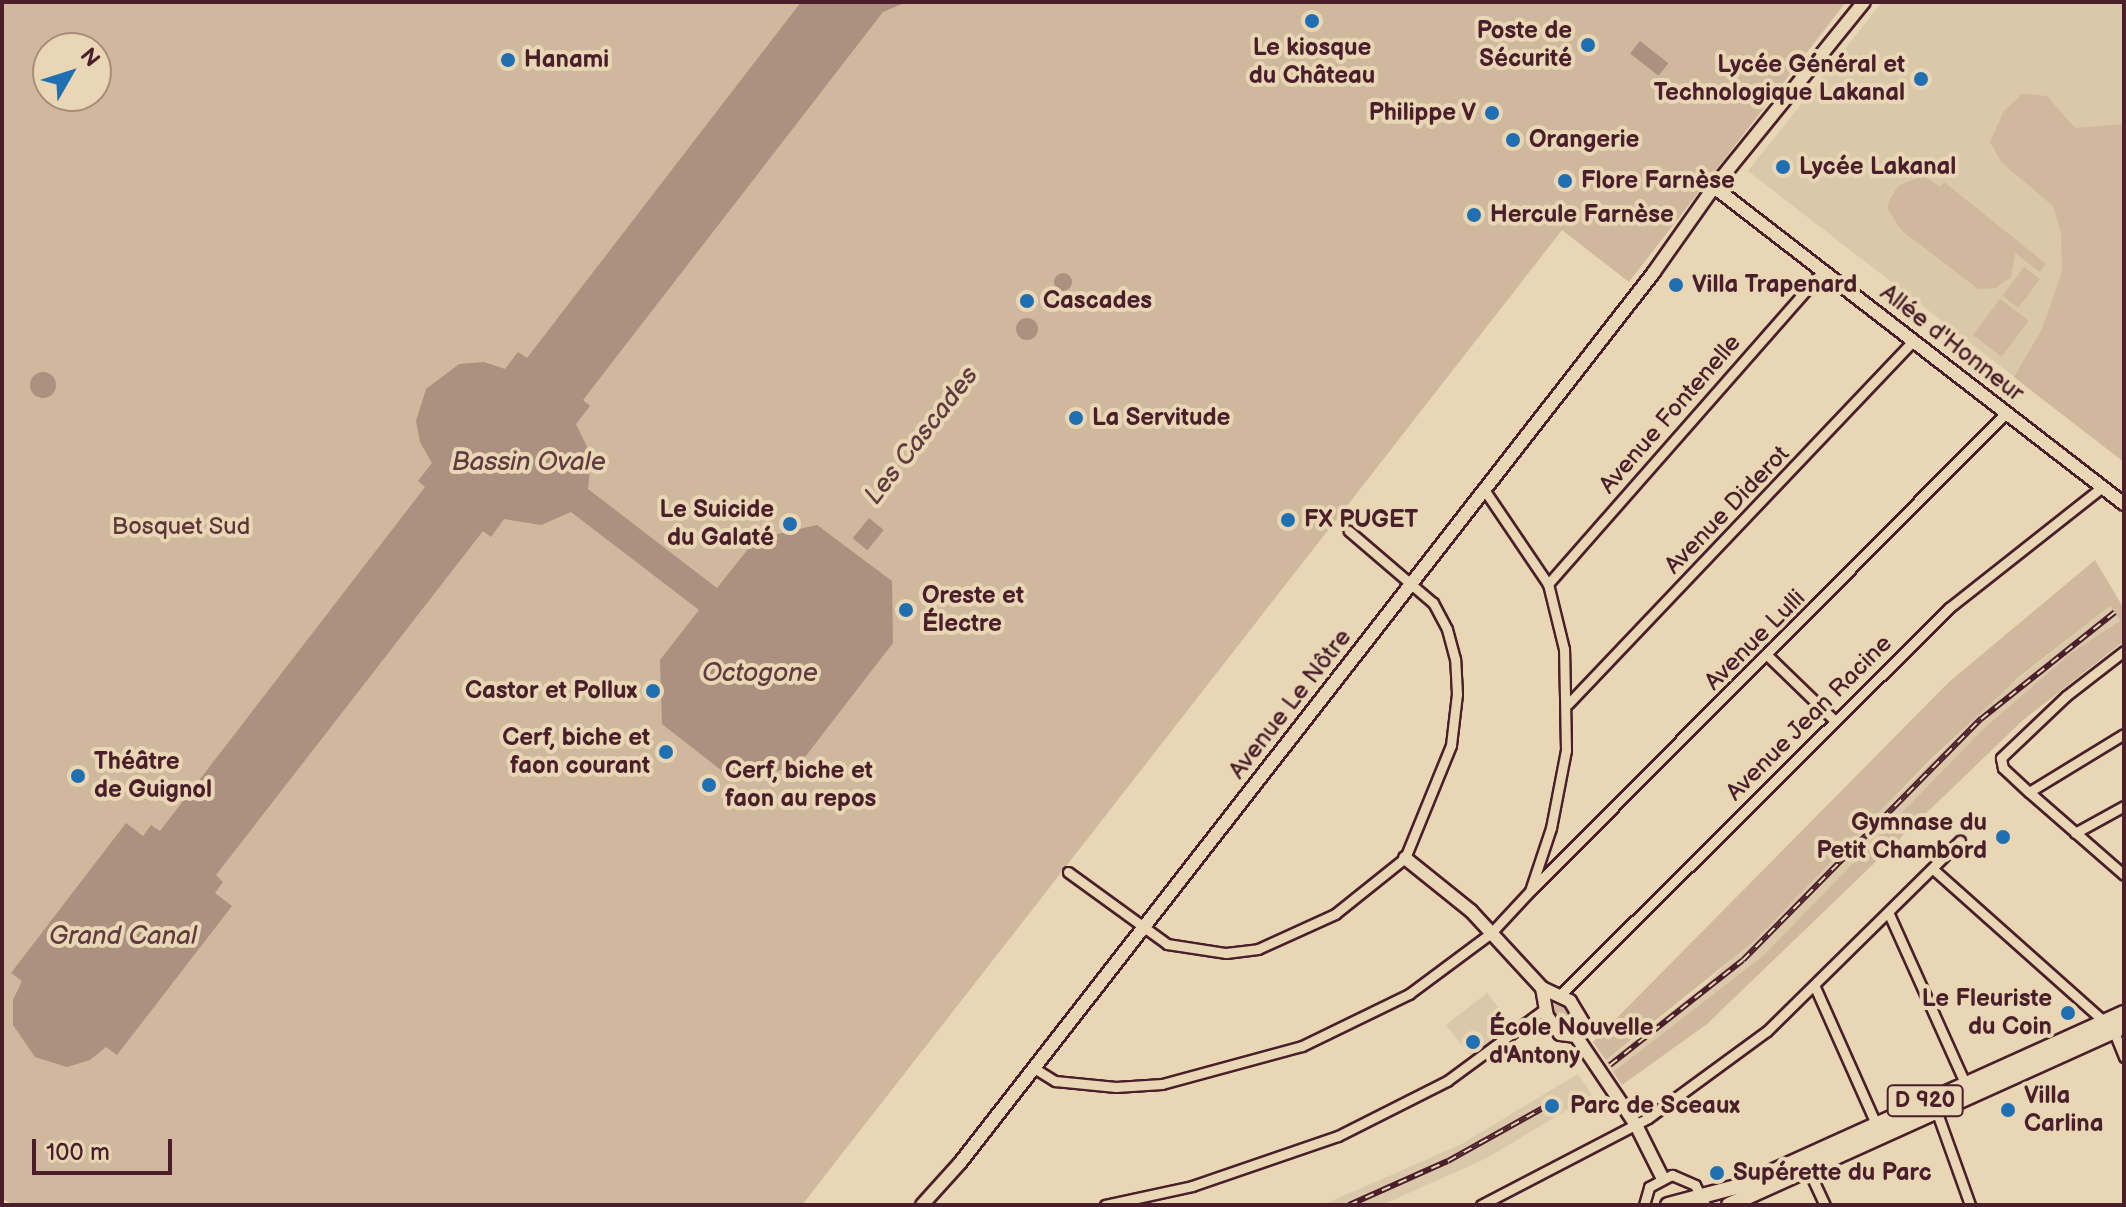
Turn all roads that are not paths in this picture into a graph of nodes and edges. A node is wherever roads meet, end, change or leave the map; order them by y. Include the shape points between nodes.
1 (1864, 2) edge
2 (1718, 189) junction
3 (1823, 271) junction
4 (1913, 341) junction
5 (2006, 413) junction
6 (2102, 487) junction
7 (1485, 491) junction
8 (2124, 504) edge
9 (1349, 531) dead end
10 (1407, 580) junction
11 (1548, 584) junction
12 (1768, 656) junction
13 (2122, 657) edge
14 (1568, 704) junction
15 (1835, 721) junction
16 (2124, 734) edge
17 (2029, 792) junction
18 (2124, 806) edge
19 (2075, 833) junction
20 (1960, 841) dead end
21 (1405, 858) junction
22 (1933, 869) junction
23 (1068, 872) dead end
24 (2124, 875) edge
25 (1530, 891) junction
26 (1889, 914) junction
27 (1143, 929) junction
28 (1491, 933) junction
29 (1815, 987) junction
30 (1542, 988) junction
31 (1560, 995) junction
32 (1546, 1008) junction
33 (2124, 1013) edge
34 (2114, 1027) edge
35 (1576, 1036) junction
36 (2124, 1057) edge
37 (1034, 1068) junction
38 (1965, 1083) junction
39 (1936, 1110) junction
40 (1876, 1124) junction
41 (1636, 1125) junction
42 (960, 1163) junction
43 (1808, 1169) junction
44 (1662, 1177) junction
45 (1702, 1199) edge
46 (922, 1205) edge
47 (934, 1205) edge
48 (1105, 1205) edge
49 (1481, 1205) edge
50 (1644, 1205) edge
51 (1668, 1205) edge
52 (1729, 1205) edge
53 (1825, 1205) edge
54 (1970, 1205) edge

1 - 2 main road, Avenue Le Nôtre
2 - 3 main road, Allée d'Honneur
2 - 7 main road, Avenue Le Nôtre
3 - 4 main road, Allée d'Honneur
3 - 11 street, Avenue Fontenelle
4 - 5 main road, Allée d'Honneur
4 - 14 street, Avenue Diderot
5 - 6 main road, Allée d'Honneur
5 - 12 street, Avenue Lulli
6 - 8 main road, Allée d'Honneur
6 - 15 street, Avenue Jean Racine via 1962,596
7 - 10 main road, Avenue Le Nôtre
7 - 11 street
9 - 10 street
10 - 21 street via 1433,603 1447,629 1457,694 1448,760
10 - 27 main road, Avenue Le Nôtre
11 - 14 street via 1564,649
12 - 15 street
12 - 25 street, Avenue Lulli
13 - 17 street via 2004,751 2003,768
14 - 25 street via 1566,750 1551,828
15 - 31 street, Avenue Jean Racine
16 - 17 street
17 - 19 street
18 - 19 street
19 - 24 street
20 - 22 street
21 - 27 street via 1335,914 1258,949 1194,951
21 - 28 main road
22 - 26 street
22 - 34 street
23 - 27 street
25 - 28 street, Avenue Lulli
26 - 29 street
26 - 38 street
27 - 37 main road, Avenue Le Nôtre
28 - 30 main road
28 - 37 street, Avenue Lulli via 1409,994 1252,1064 1177,1081 1116,1087 1055,1081
29 - 40 street
29 - 41 street via 1767,1031
30 - 31 main road
30 - 32 main road
31 - 32 main road
31 - 35 main road via 1581,1017
32 - 35 main road via 1560,1034
32 - 48 street via 1447,1081 1338,1136 1192,1186
33 - 34 main road, D 920
34 - 36 street
34 - 38 main road, D 920
34 - 39 main road, D 920
35 - 41 main road
37 - 42 main road, Avenue Le Nôtre
38 - 40 main road, D 920
39 - 43 main road, D 920
39 - 54 street
40 - 45 main road, D 920
41 - 44 main road
41 - 49 street
42 - 46 main road, Avenue Le Nôtre
42 - 47 main road, Avenue Le Nôtre
43 - 52 main road, D 920
43 - 53 street
44 - 45 street via 1682,1176
44 - 50 street via 1649,1187
45 - 51 main road, D 920

